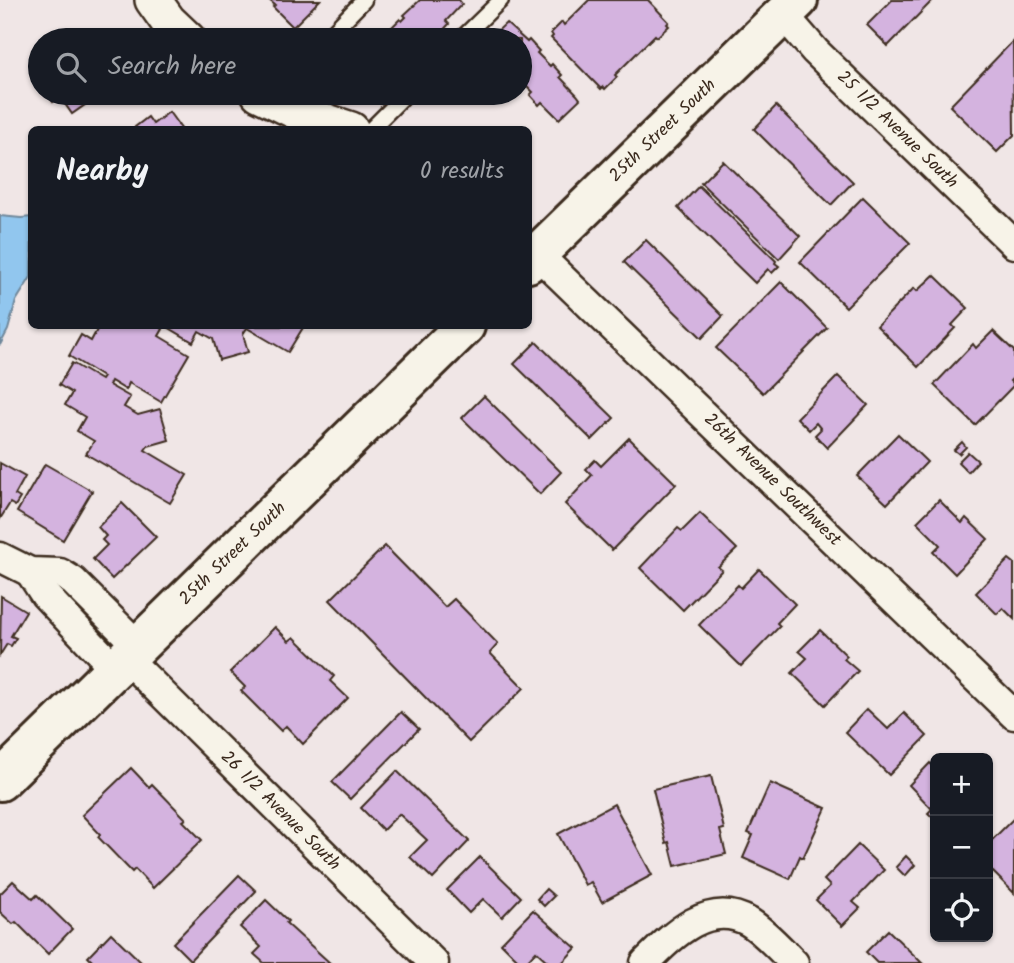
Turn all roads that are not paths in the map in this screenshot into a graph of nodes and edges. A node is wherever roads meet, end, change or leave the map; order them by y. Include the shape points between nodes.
1 (153, 0) edge
2 (365, 0) edge
3 (501, 0) edge
4 (785, 7) edge
5 (178, 28) edge
6 (337, 28) edge
7 (472, 28) edge
8 (286, 105) edge
9 (395, 105) edge
10 (339, 126) edge
11 (374, 126) edge
12 (1014, 244) edge
13 (532, 253) edge
14 (532, 255) edge
15 (462, 329) edge
16 (0, 557) edge
17 (126, 658) junction
18 (1014, 715) edge
19 (0, 781) edge
20 (435, 963) edge
21 (645, 963) edge
22 (794, 963) edge

1 - 5 street
2 - 6 lane
3 - 7 lane
4 - 12 street, 25 1/2 Avenue South via 815,51
4 - 13 main road, 25th Street South
8 - 10 street
9 - 11 lane
14 - 18 street, 26th Avenue Southwest
15 - 17 main road, 25th Street South
16 - 17 street, 26 1/2 Avenue South via 30,572 45,595
17 - 19 main road, 25th Street South
17 - 20 street, 26 1/2 Avenue South
21 - 22 street via 676,932 704,918 727,915 748,922

